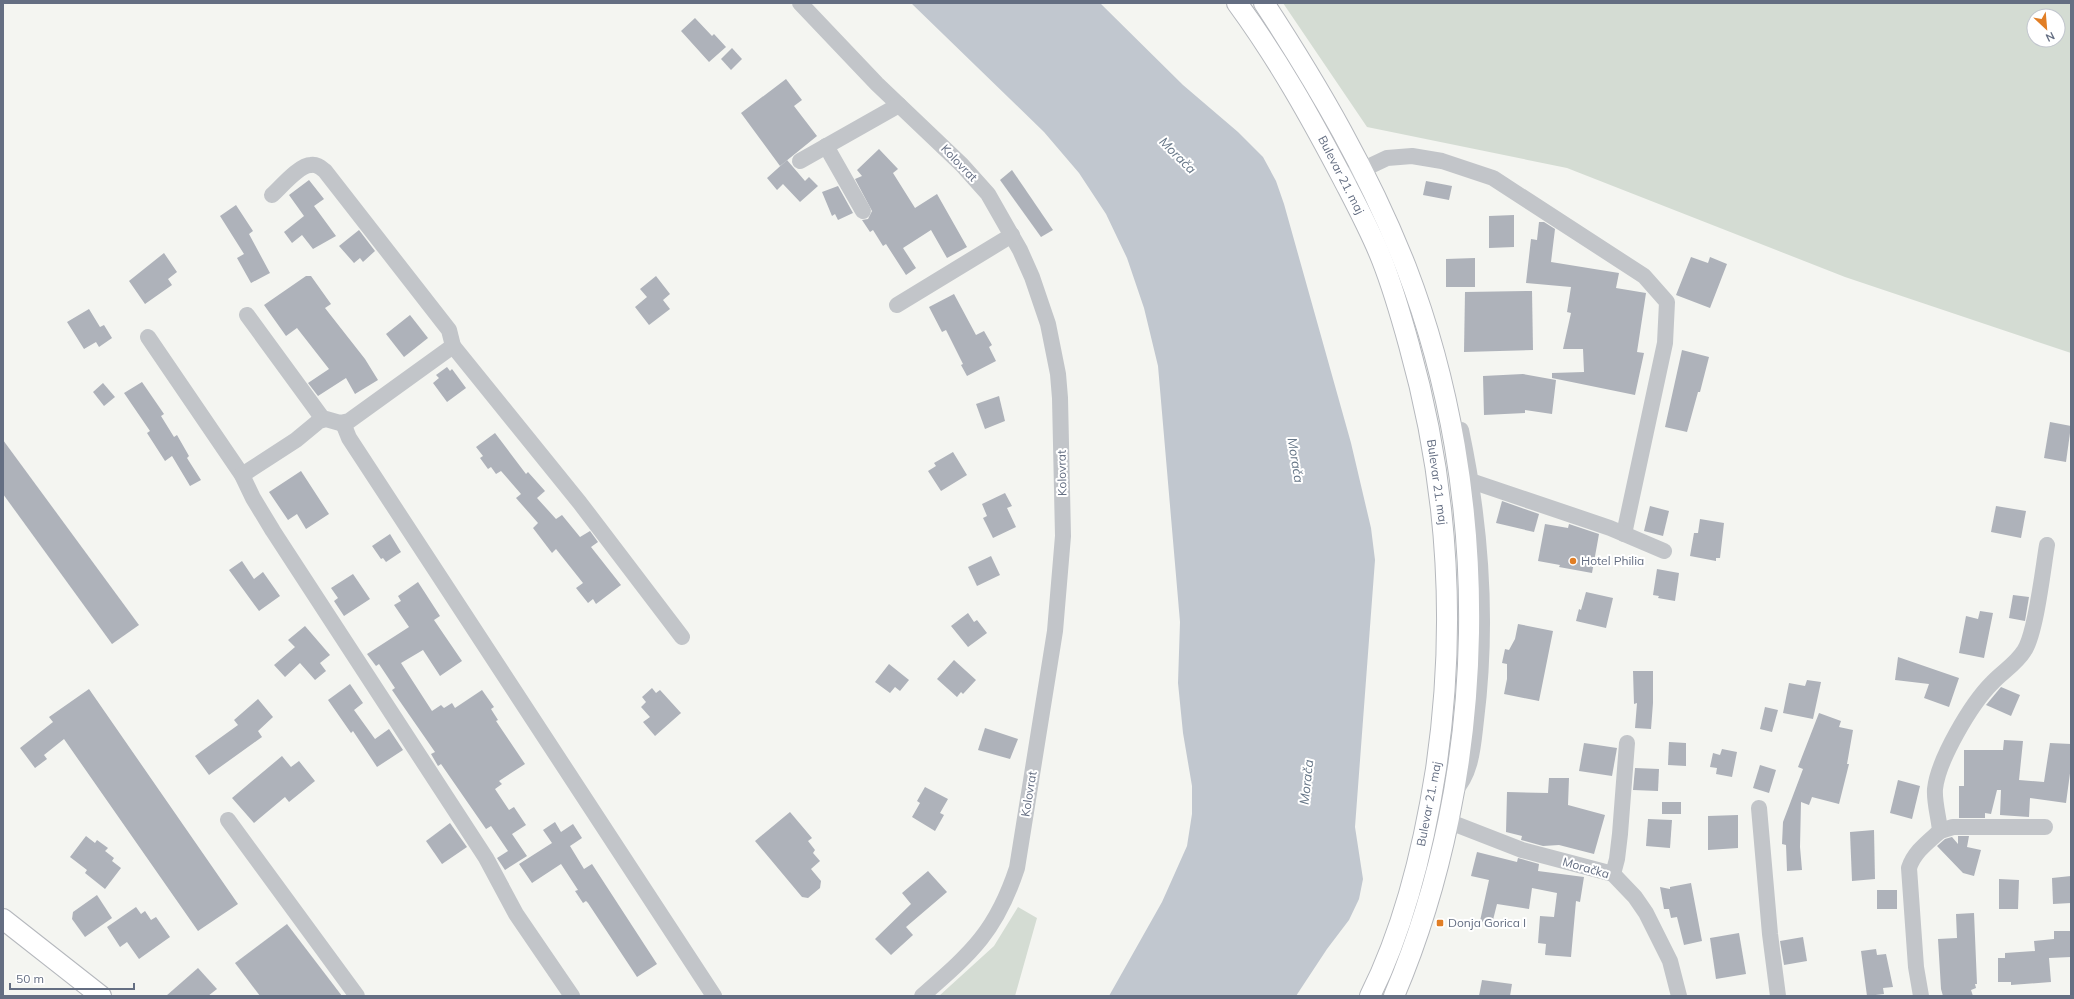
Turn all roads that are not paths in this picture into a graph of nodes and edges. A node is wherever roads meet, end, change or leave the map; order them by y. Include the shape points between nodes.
1 (800, 3) edge
2 (1237, 3) edge
3 (1264, 3) edge
4 (899, 105) junction
5 (826, 146) junction
6 (800, 161) dead end
7 (1362, 169) junction
8 (1343, 179) junction
9 (272, 195) dead end
10 (863, 211) dead end
11 (1012, 235) junction
12 (897, 305) dead end
13 (247, 315) dead end
14 (148, 337) dead end
15 (453, 346) junction
16 (323, 419) junction
17 (343, 423) junction
18 (242, 475) junction
19 (1465, 480) junction
20 (1624, 534) junction
21 (2047, 545) dead end
22 (1664, 551) dead end
23 (682, 637) dead end
24 (1627, 743) dead end
25 (1758, 808) dead end
26 (228, 820) dead end
27 (1450, 822) junction
28 (2045, 827) dead end
29 (1940, 831) junction
30 (1613, 874) junction
31 (3, 919) edge
32 (101, 996) edge
33 (357, 996) edge
34 (572, 996) edge
35 (714, 996) edge
36 (922, 996) edge
37 (1370, 996) edge
38 (1394, 996) edge
39 (1679, 996) edge
40 (1778, 996) edge
41 (1921, 996) edge

1 - 4 street, Kolovrat
2 - 8 main road, Bulevar 21. maj via 1299,98
3 - 7 main road, Bulevar 21. maj via 1324,98
4 - 5 street
4 - 11 street, Kolovrat via 962,164 988,194
5 - 6 street
5 - 10 street
7 - 8 street
7 - 19 main road, Bulevar 21. maj via 1406,267 1430,338
7 - 20 street via 1387,158 1412,156 1442,161 1493,178 1644,276 1667,302 1665,343
8 - 37 main road, Bulevar 21. maj via 1382,259 1400,310 1417,374 1439,486 1447,571 1448,648 1445,702 1432,793 1407,900 1387,958
9 - 15 street via 302,168 317,165 325,171 449,330
11 - 12 street
11 - 36 street, Kolovrat via 1040,299 1054,351 1059,382 1063,536 1055,631 1017,868 1009,892 1000,912 977,946
13 - 16 street
14 - 18 street
15 - 17 street
15 - 23 street via 580,503
16 - 17 street
16 - 18 street
17 - 35 street via 349,438
18 - 34 street via 273,531 486,858 516,914
19 - 20 street
19 - 27 main road, Bulevar 21. maj via 1470,603 1461,745
20 - 22 street
21 - 29 street via 2031,634 2025,650 1972,706 1943,762 1935,790
24 - 30 street via 1620,834
25 - 40 street
26 - 33 street
27 - 30 street, Moračka via 1522,850
27 - 38 main road, Bulevar 21. maj via 1427,906
28 - 29 street via 1953,827
29 - 41 street via 1916,854 1909,868 1916,967
30 - 39 street, Moračka via 1635,897 1649,918 1670,961
31 - 32 main road

